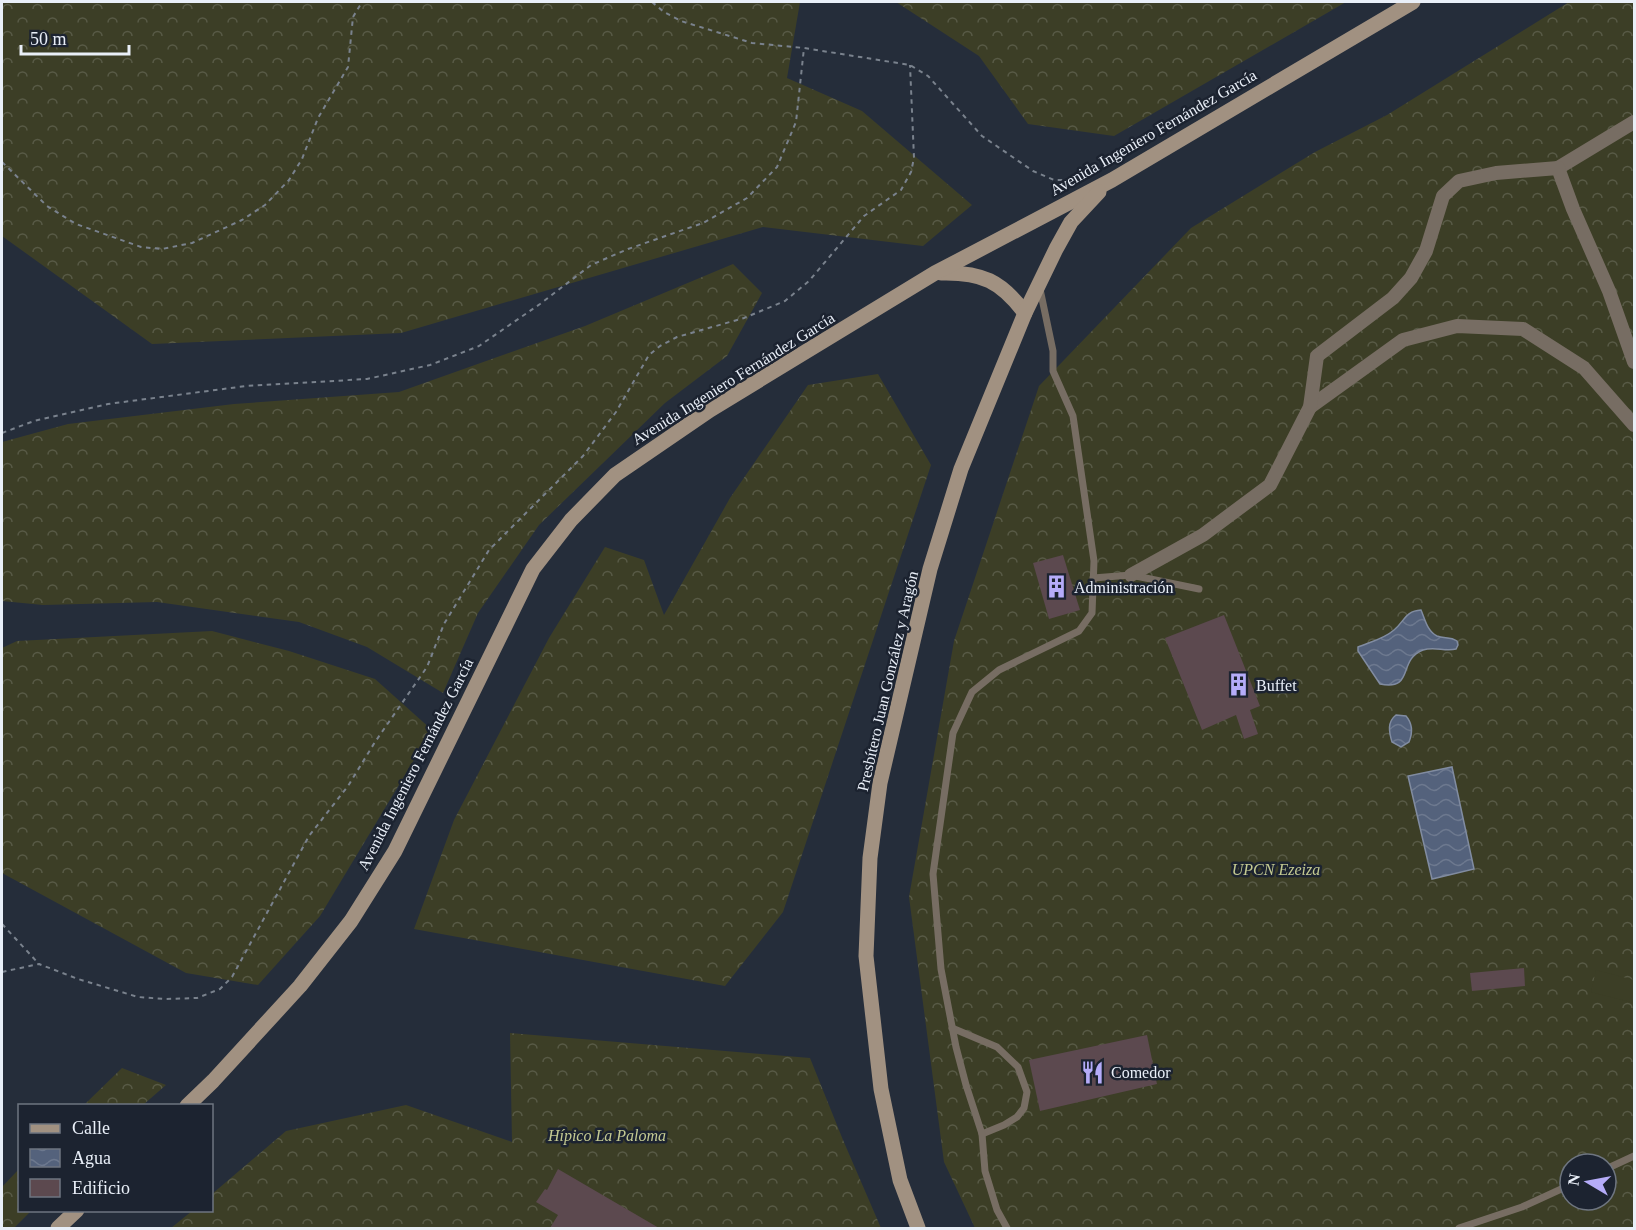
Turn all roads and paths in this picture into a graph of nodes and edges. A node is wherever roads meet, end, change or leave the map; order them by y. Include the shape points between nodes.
1 (362, 2) edge
2 (652, 2) edge
3 (1413, 2) edge
4 (804, 48) junction
5 (910, 65) junction
6 (1635, 122) edge
7 (2, 162) edge
8 (1558, 168) junction
9 (1112, 180) junction
10 (935, 273) junction
11 (1039, 284) junction
12 (1025, 313) junction
13 (1635, 362) edge
14 (1310, 407) junction
15 (1635, 425) edge
16 (2, 433) edge
17 (1131, 575) junction
18 (1093, 578) junction
19 (1199, 589) dead end
20 (2, 924) edge
21 (39, 964) junction
22 (2, 972) edge
23 (952, 1028) junction
24 (190, 1104) edge
25 (982, 1134) junction
26 (1635, 1156) edge
27 (1618, 1164) edge
28 (1558, 1190) edge
29 (75, 1212) edge
30 (58, 1228) edge
31 (918, 1228) edge
32 (1007, 1228) edge
33 (1459, 1228) edge

1 - 7 path via 353,17 348,67 289,180 265,205 242,220 192,243 162,249 141,247 76,224 47,207
2 - 4 path via 681,21 752,43
3 - 9 street, Avenida Ingeniero Fernández García
4 - 5 path
4 - 16 path via 796,122 777,167 747,198 703,223 591,265 479,346 430,365 367,379 246,387 108,404 34,421
5 - 9 path via 928,76 982,136 1033,171 1054,180
5 - 21 path via 914,158 901,190 864,216 809,281 785,301 744,318 677,337 649,355 616,412 583,456 489,550 444,624 427,667 348,786 309,836 231,977 220,989 197,998 138,998
6 - 8 street
8 - 13 street
8 - 14 street via 1496,172 1459,181 1443,196 1426,251 1411,278 1393,298 1317,356
9 - 10 street, Avenida Ingeniero Fernández García
9 - 11 street, Presbítero Juan González y Aragón via 1071,222
10 - 12 street via 963,272 988,280 1011,295
10 - 24 street, Avenida Ingeniero Fernández García via 710,410 615,475 571,520 533,569 395,851 351,921 300,986
11 - 12 street, Presbítero Juan González y Aragón
11 - 18 lane via 1053,351 1053,371 1073,416 1094,561
12 - 31 street, Presbítero Juan González y Aragón via 961,469 930,569 880,783 870,858 866,956 881,1089 900,1180
14 - 15 street via 1403,340 1457,326 1523,329 1584,368
14 - 17 street via 1270,484 1203,535
17 - 18 lane
17 - 19 lane
18 - 23 lane via 1092,613 1078,631 999,670 972,692 953,733 933,874 941,969
20 - 21 path
21 - 22 path
23 - 25 lane
23 - 25 lane via 997,1047 1018,1067 1027,1092 1024,1108 1017,1117
25 - 32 lane via 985,1171
26 - 27 lane
28 - 33 lane
29 - 30 street

